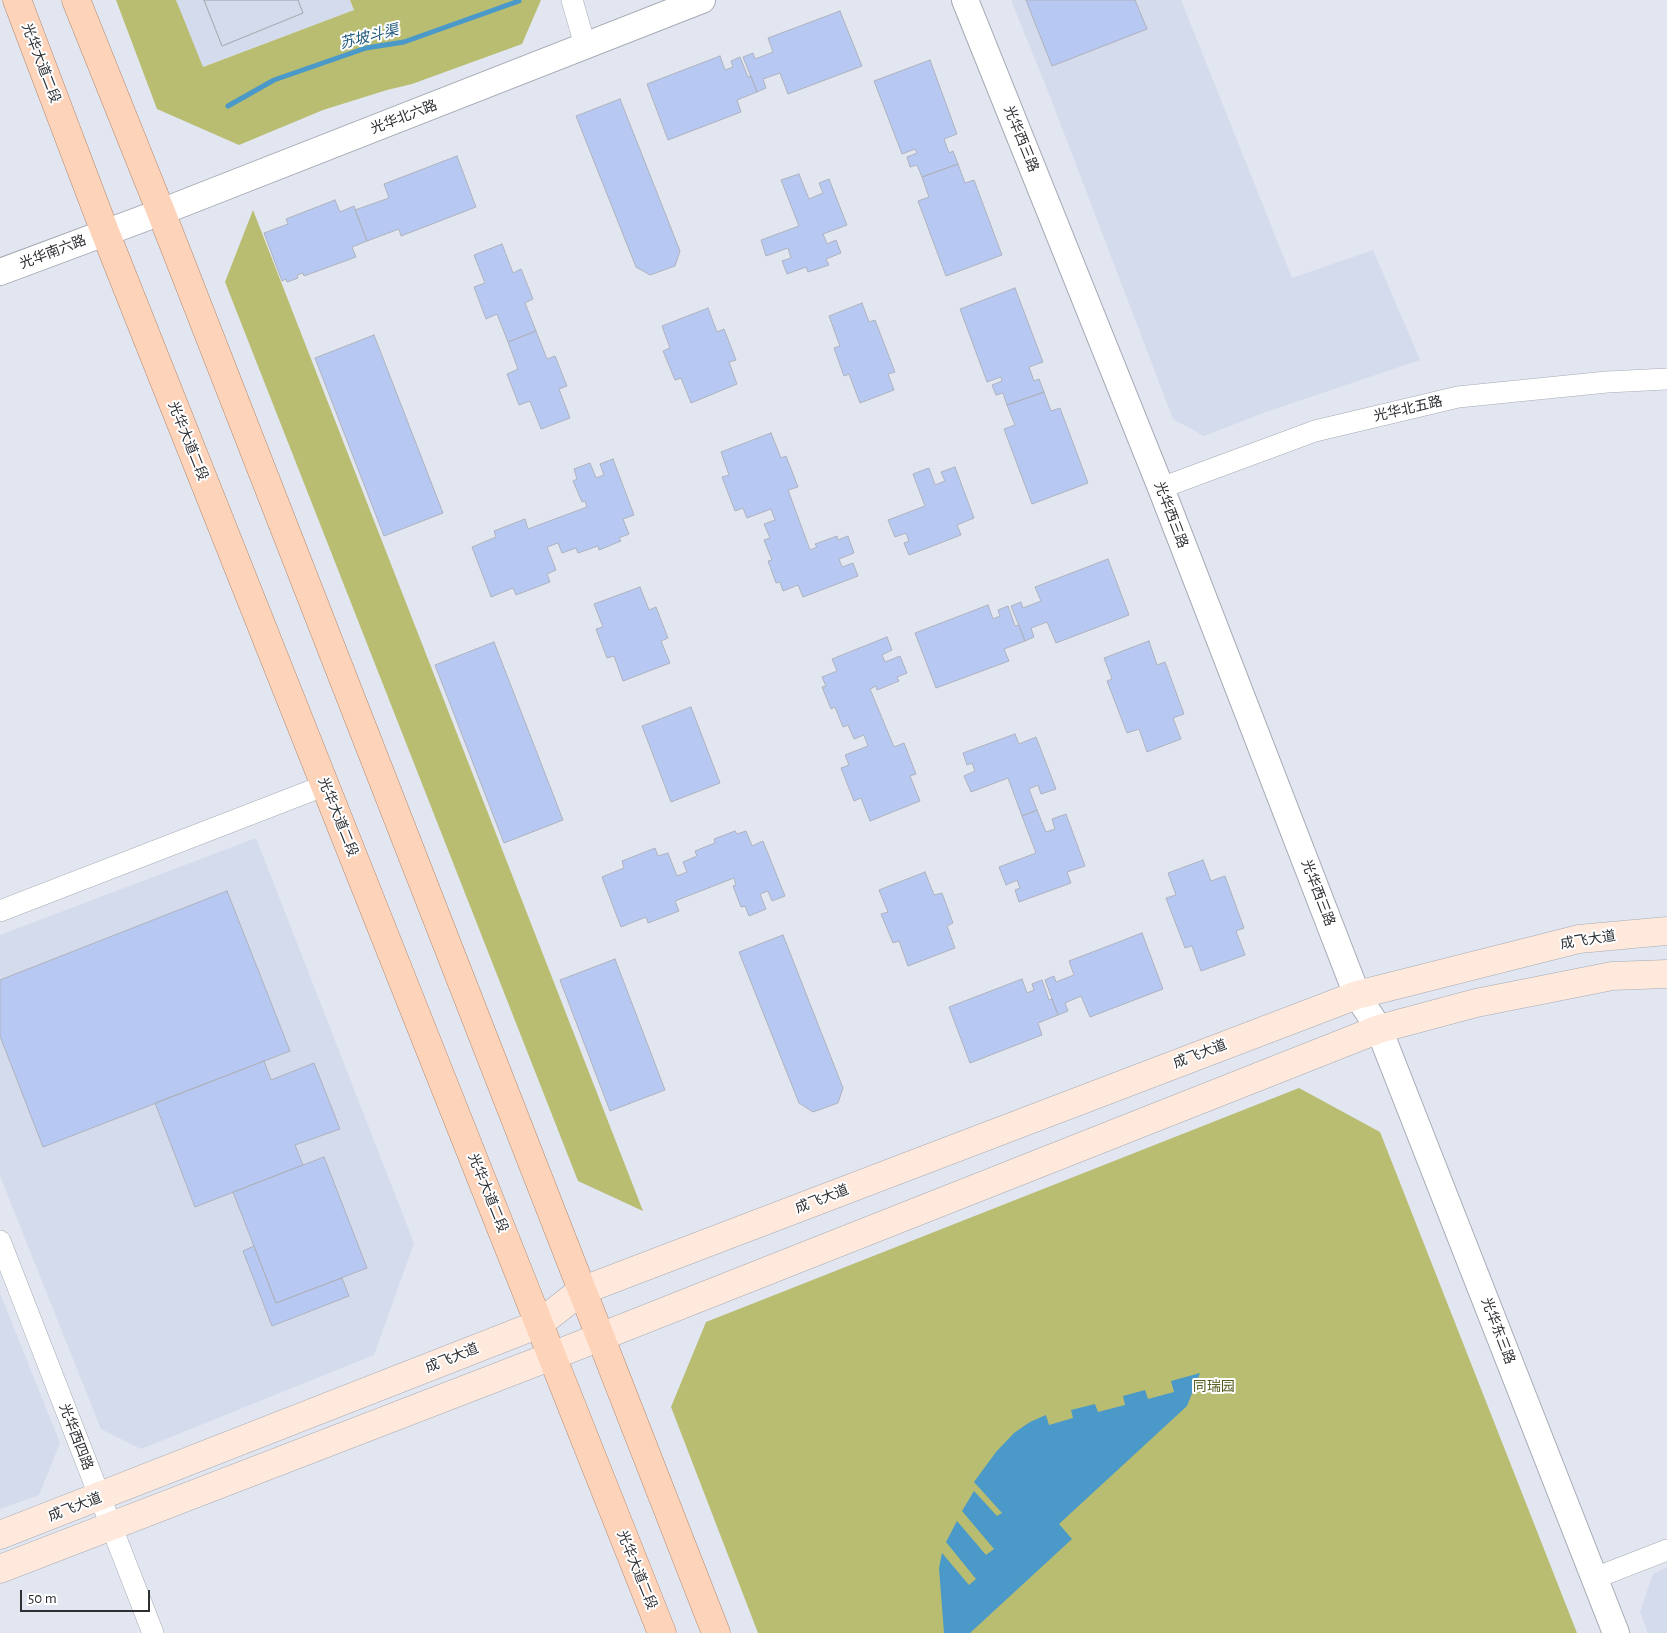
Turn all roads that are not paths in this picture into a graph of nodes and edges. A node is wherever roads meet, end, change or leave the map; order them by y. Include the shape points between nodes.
1 (17, 0) edge
2 (76, 0) edge
3 (572, 0) edge
4 (702, 0) edge
5 (965, 0) edge
6 (585, 46) junction
7 (161, 212) junction
8 (105, 232) junction
9 (0, 272) edge
10 (1667, 379) edge
11 (1160, 488) junction
12 (326, 785) junction
13 (0, 911) edge
14 (1667, 931) edge
15 (1667, 974) edge
16 (1357, 995) junction
17 (1380, 1029) junction
18 (0, 1241) edge
19 (581, 1291) junction
20 (539, 1324) junction
21 (600, 1337) junction
22 (552, 1356) junction
23 (100, 1498) junction
24 (111, 1527) junction
25 (0, 1535) edge
26 (1667, 1550) edge
27 (0, 1569) edge
28 (1595, 1578) junction
29 (153, 1633) edge
30 (662, 1633) edge
31 (716, 1633) edge
32 (1616, 1633) edge

1 - 8 main road, 光华大道二段
2 - 7 main road
3 - 6 street
4 - 6 street, 光华北六路
5 - 11 street, 光华西三路
6 - 7 street, 光华北六路
7 - 8 street, 光华北六路
7 - 19 main road
8 - 9 street, 光华南六路
8 - 12 main road, 光华大道二段
10 - 11 street, 光华北五路 via 1458,397 1315,431
11 - 16 street, 光华西三路
12 - 13 street
12 - 20 main road, 光华大道二段
14 - 16 main road, 成飞大道 via 1579,939
15 - 17 main road via 1612,976 1476,1003
16 - 17 street, 光华西三路
16 - 19 main road, 成飞大道
17 - 21 main road
17 - 28 street, 光华东三路
18 - 23 street, 光华西四路
19 - 20 main road, 成飞大道
19 - 21 main road
20 - 22 main road, 光华大道二段
20 - 23 main road, 成飞大道
21 - 22 main road
21 - 31 main road
22 - 24 main road
22 - 30 main road, 光华大道二段
23 - 24 street, 光华西四路
23 - 25 main road, 成飞大道
24 - 27 main road
24 - 29 street, 光华西四路
26 - 28 street
28 - 32 street, 光华东三路

